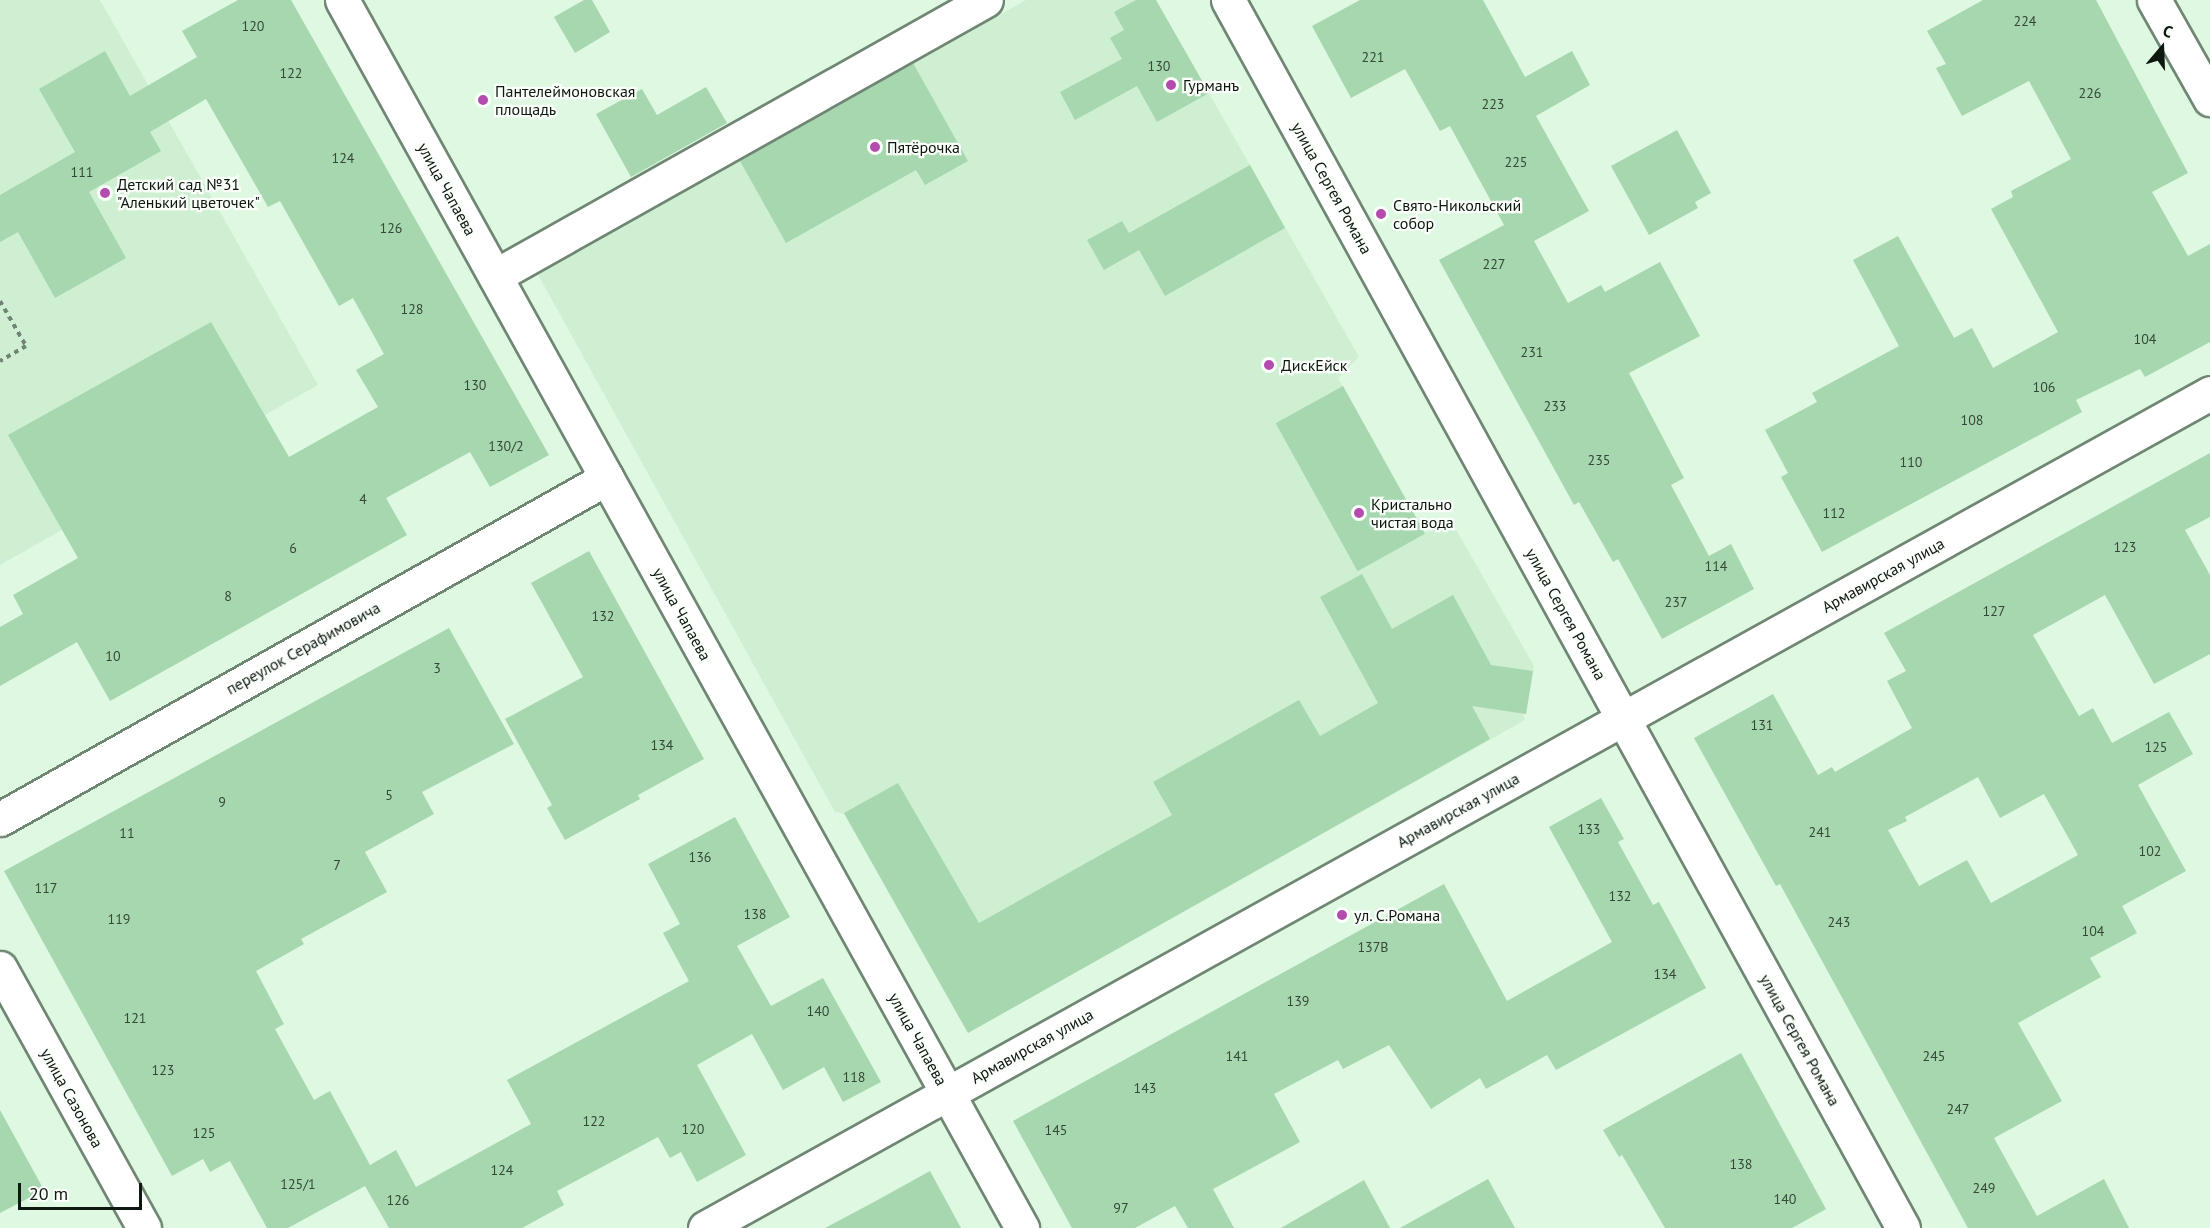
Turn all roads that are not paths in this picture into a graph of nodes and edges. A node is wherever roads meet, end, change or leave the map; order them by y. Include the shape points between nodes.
1 (342, 0) edge
2 (986, 0) edge
3 (1228, 0) edge
4 (2154, 0) edge
5 (2210, 99) edge
6 (495, 276) junction
7 (2210, 393) edge
8 (607, 478) junction
9 (1623, 718) junction
10 (0, 819) edge
11 (0, 968) edge
12 (948, 1092) junction
13 (144, 1228) edge
14 (705, 1228) edge
15 (1022, 1228) edge
16 (1903, 1228) edge

1 - 6 street, улица Чапаева
2 - 6 street
3 - 9 street, улица Сергея Романа
4 - 5 street
6 - 8 street, улица Чапаева
7 - 9 street, Армавирская улица
8 - 10 street, переулок Серафимовича
8 - 12 street, улица Чапаева
9 - 12 street, Армавирская улица
9 - 16 street, улица Сергея Романа
11 - 13 street, улица Сазонова
12 - 14 street, Армавирская улица
12 - 15 street, улица Чапаева

